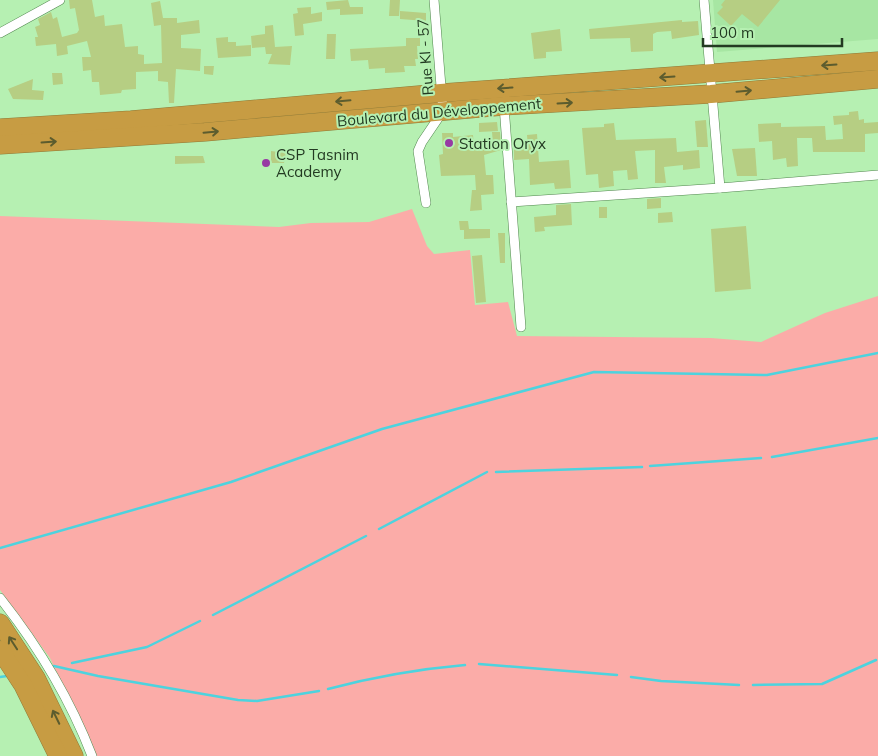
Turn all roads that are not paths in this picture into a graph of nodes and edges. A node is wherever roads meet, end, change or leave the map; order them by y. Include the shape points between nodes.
1 (60, 0) edge
2 (434, 0) edge
3 (704, 0) edge
4 (0, 32) edge
5 (878, 61) edge
6 (710, 74) junction
7 (878, 79) edge
8 (442, 93) junction
9 (711, 94) junction
10 (504, 106) junction
11 (443, 112) junction
12 (0, 128) edge
13 (0, 146) edge
14 (878, 174) edge
15 (720, 188) junction
16 (511, 202) junction
17 (426, 203) dead end
18 (521, 327) dead end
19 (0, 598) edge
20 (0, 623) edge
21 (0, 650) edge
22 (20, 665) junction
23 (29, 682) junction
24 (58, 756) edge
25 (74, 756) edge
26 (92, 756) edge

1 - 4 street
2 - 8 street, Rue KI - 57
3 - 6 street
5 -> 6 highway, Boulevard du Développement
6 -> 8 highway, Boulevard du Développement
6 - 9 street
9 -> 7 highway, Boulevard du Développement
8 - 11 street, Rue KI - 57
8 -> 12 highway, Boulevard du Développement
10 -> 9 highway, Boulevard du Développement
9 - 15 street
10 - 11 highway, Boulevard du Développement
10 - 16 street
13 -> 11 highway, Boulevard du Développement
11 - 17 street via 418,151
14 - 15 street
15 - 16 street
16 - 18 street
19 - 26 street via 47,665
22 -> 20 highway
21 - 22 highway
22 - 23 highway
23 - 24 highway
25 -> 23 highway

